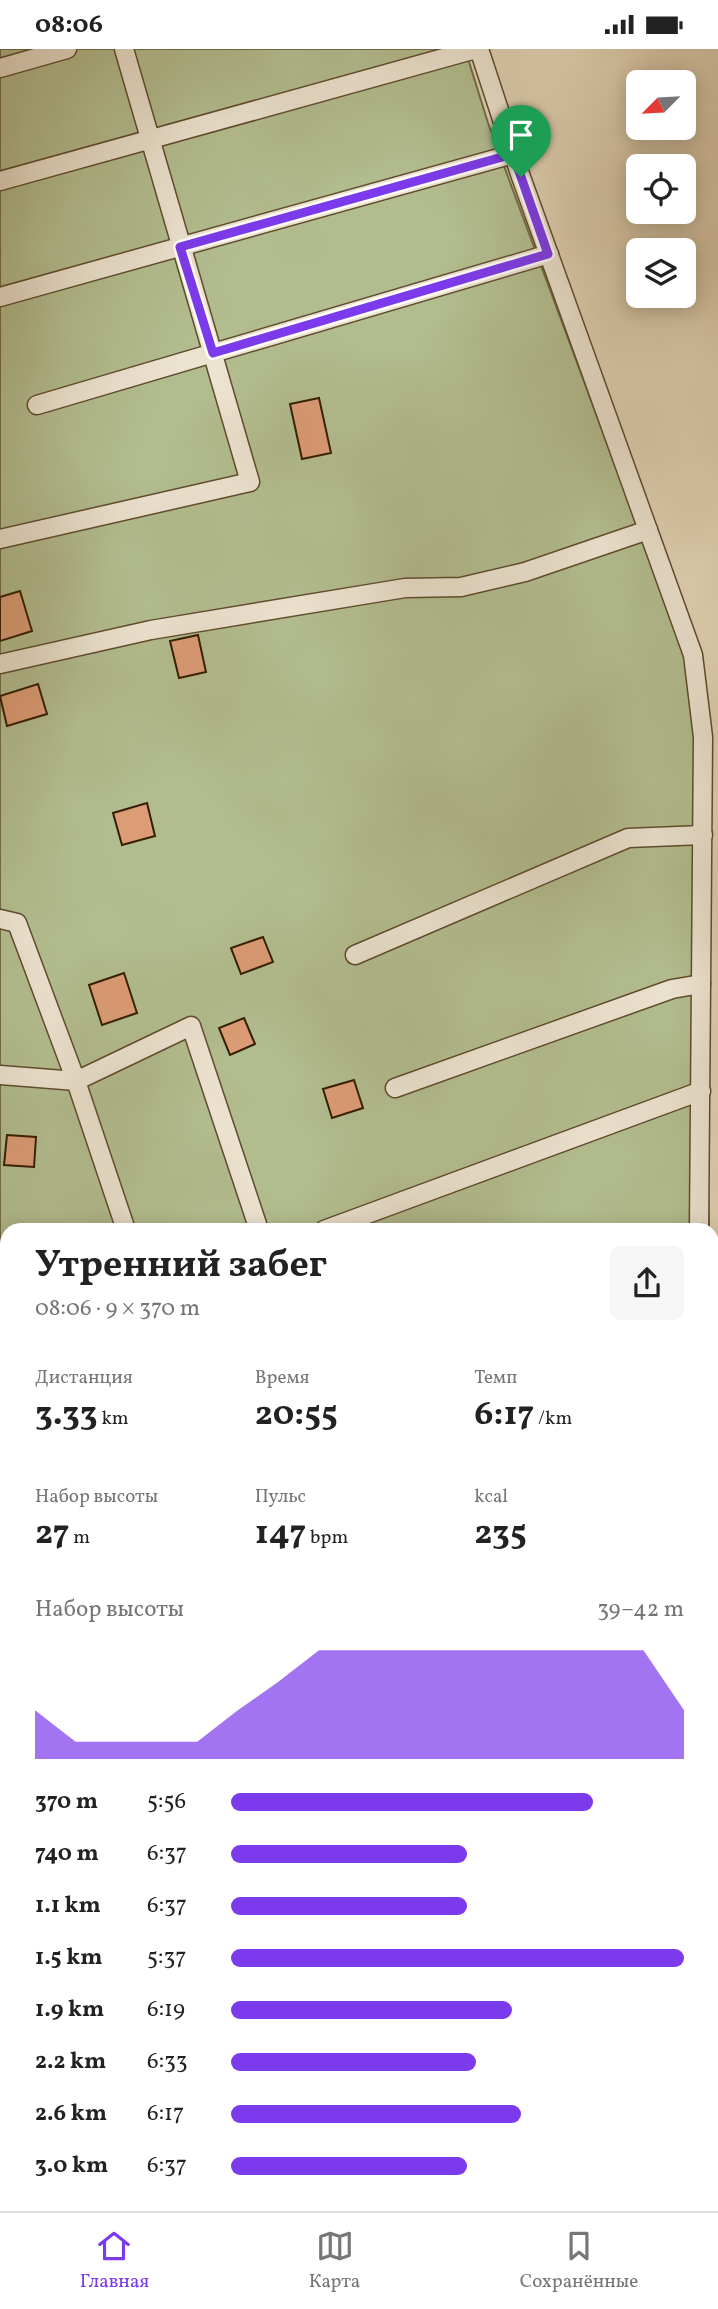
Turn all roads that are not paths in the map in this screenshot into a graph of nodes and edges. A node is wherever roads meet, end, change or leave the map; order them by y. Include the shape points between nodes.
1 (67, 49) edge
2 (124, 49) edge
3 (477, 49) edge
4 (0, 68) edge
5 (149, 139) junction
6 (513, 154) junction
7 (0, 181) edge
8 (180, 247) junction
9 (548, 254) junction
10 (0, 297) edge
11 (213, 353) junction
12 (37, 405) dead end
13 (648, 530) junction
14 (0, 539) edge
15 (0, 664) edge
16 (702, 835) junction
17 (0, 919) edge
18 (355, 955) dead end
19 (701, 984) junction
20 (0, 1076) edge
21 (76, 1081) junction
22 (395, 1088) dead end
23 (701, 1091) junction
24 (124, 1223) edge
25 (257, 1223) edge
26 (343, 1223) edge
27 (699, 1223) edge

1 - 4 street
2 - 5 street
3 - 5 street
3 - 6 street
5 - 7 street
5 - 8 street
6 - 8 street
6 - 9 street
8 - 10 street
8 - 11 street
9 - 11 street
9 - 13 street
11 - 12 street
11 - 14 street via 250,482
13 - 15 street via 525,572 461,587 404,588 151,629
13 - 16 street via 692,655 703,737
16 - 18 street via 628,838
16 - 19 street
17 - 21 street via 17,923
19 - 22 street via 672,989
19 - 23 street
20 - 21 street
21 - 24 street
21 - 25 street via 191,1026
23 - 26 street
23 - 27 street

